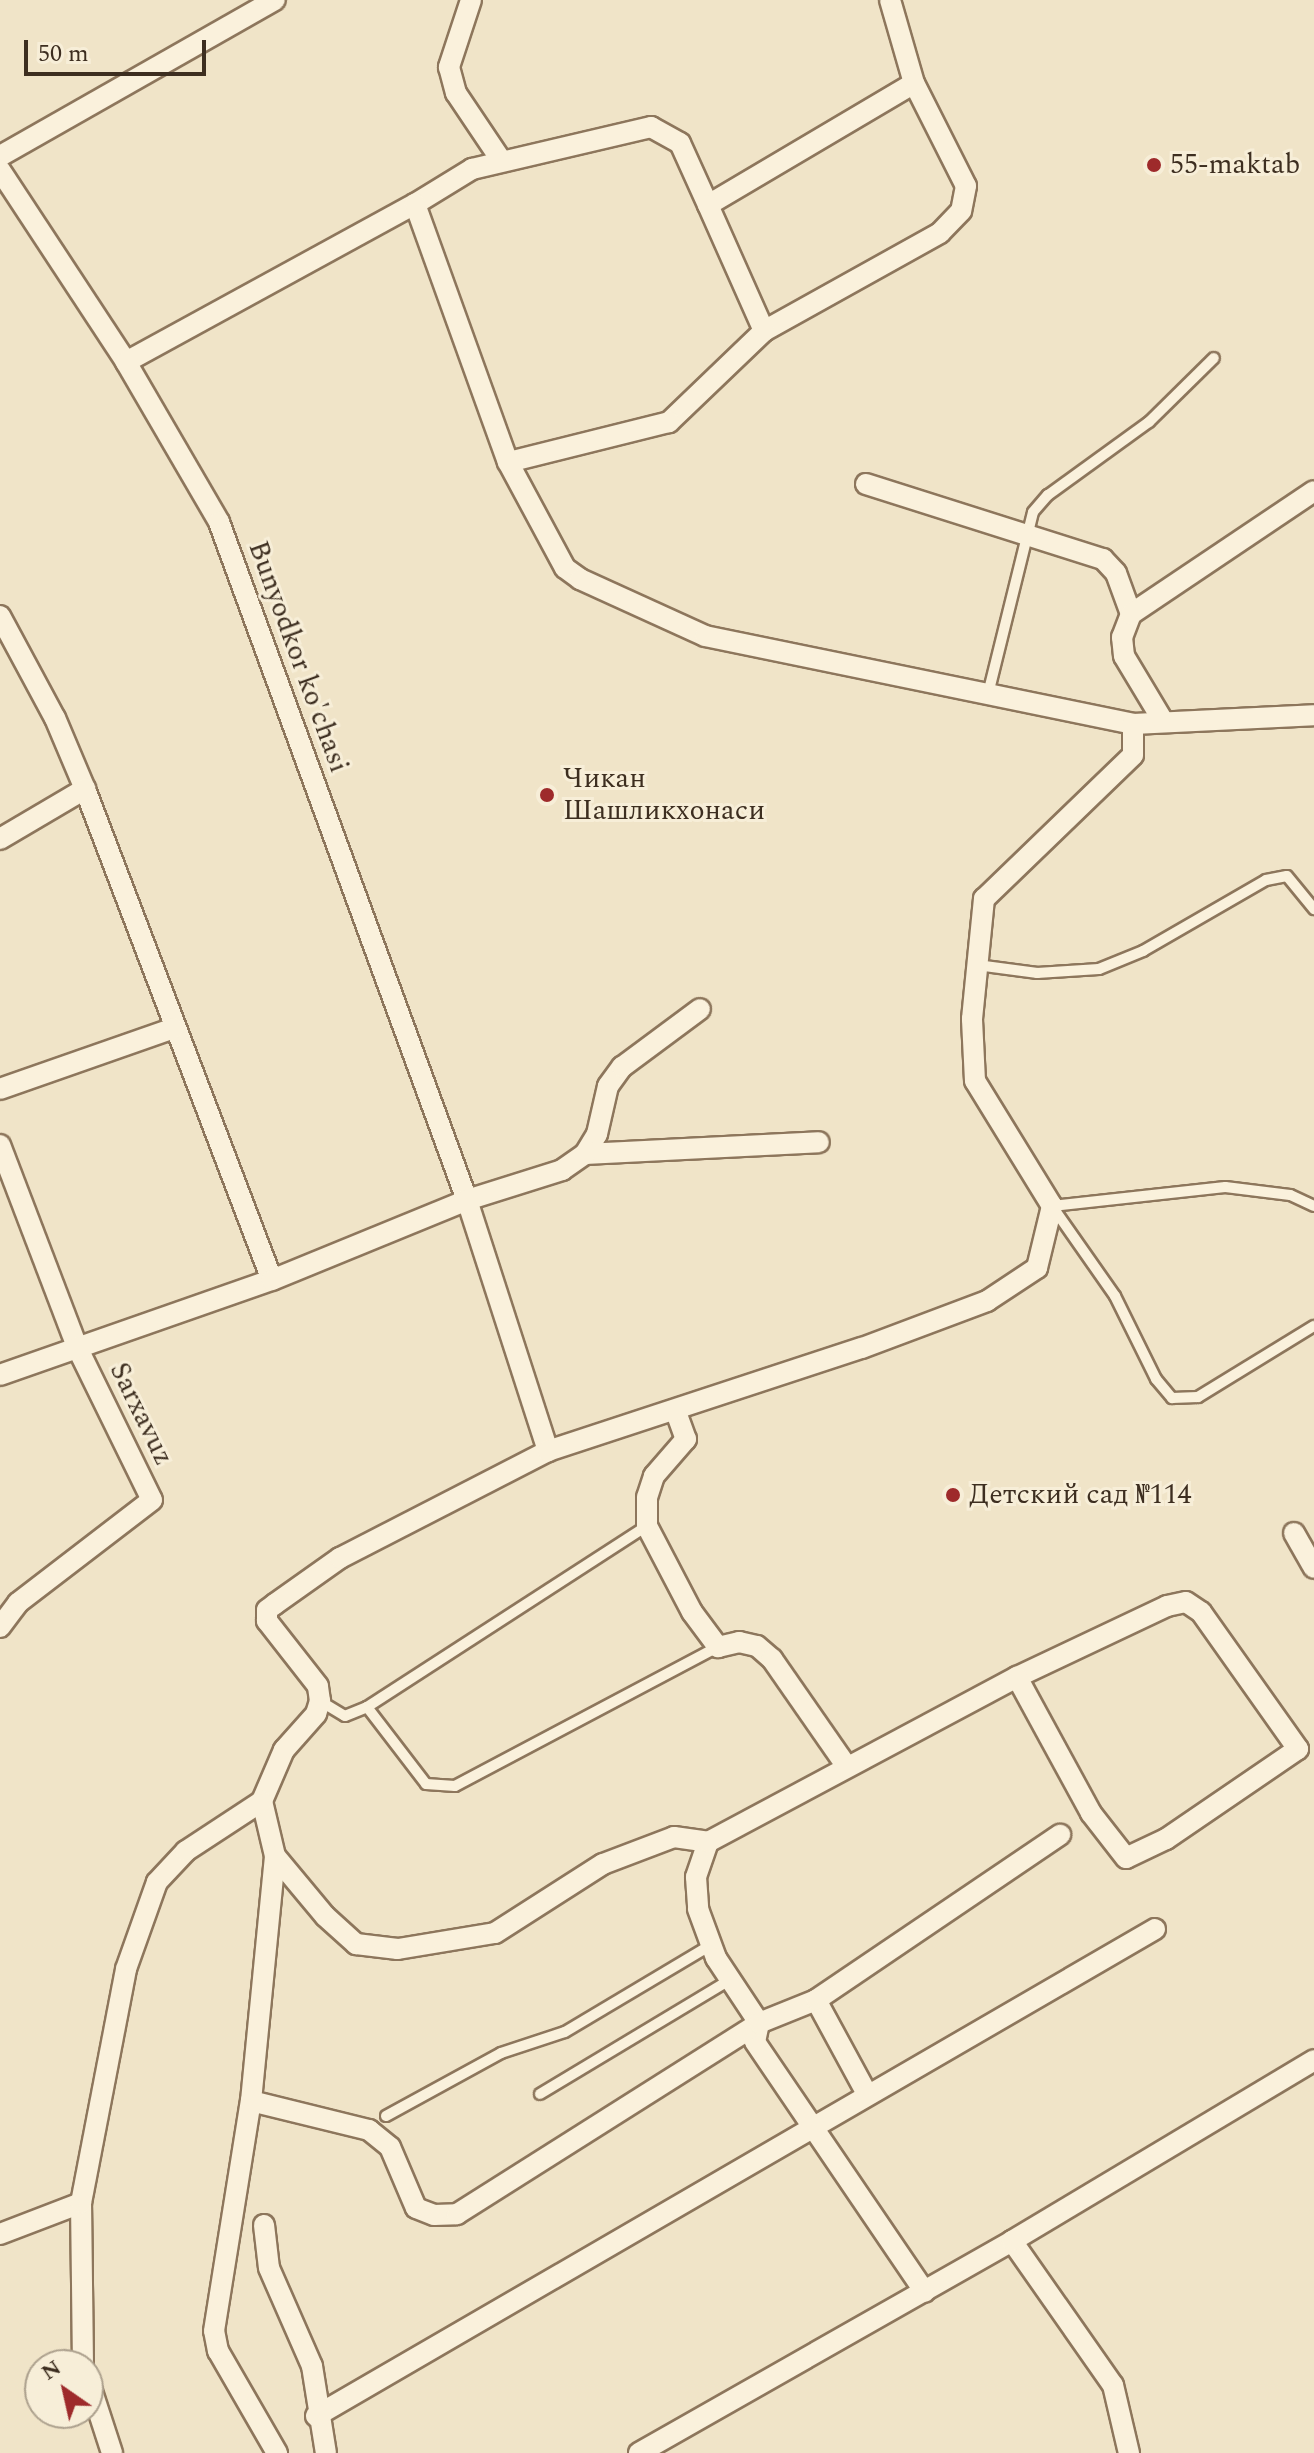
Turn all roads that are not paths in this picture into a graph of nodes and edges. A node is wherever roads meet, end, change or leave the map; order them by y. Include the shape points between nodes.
1 (275, 0) edge
2 (471, 0) edge
3 (890, 0) edge
4 (914, 83) junction
5 (0, 156) edge
6 (501, 160) junction
7 (0, 170) edge
8 (415, 204) junction
9 (708, 205) junction
10 (764, 331) junction
11 (1214, 358) dead end
12 (126, 362) junction
13 (508, 462) junction
14 (866, 484) dead end
15 (1314, 491) edge
16 (1026, 535) junction
17 (1131, 614) junction
18 (0, 616) edge
19 (988, 694) junction
20 (1314, 715) edge
21 (1163, 721) junction
22 (1133, 724) junction
23 (85, 789) junction
24 (0, 839) edge
25 (1314, 909) edge
26 (977, 965) junction
27 (700, 1009) dead end
28 (174, 1028) junction
29 (0, 1089) edge
30 (819, 1142) dead end
31 (0, 1145) edge
32 (585, 1154) junction
33 (467, 1200) junction
34 (1052, 1206) junction
35 (1314, 1206) edge
36 (272, 1280) junction
37 (1314, 1326) edge
38 (77, 1347) junction
39 (0, 1375) edge
40 (676, 1412) junction
41 (548, 1451) junction
42 (647, 1526) junction
43 (1294, 1533) dead end
44 (1314, 1568) edge
45 (0, 1627) edge
46 (718, 1647) junction
47 (1017, 1677) junction
48 (320, 1701) junction
49 (367, 1707) junction
50 (1306, 1746) edge
51 (847, 1767) junction
52 (262, 1801) junction
53 (1060, 1835) dead end
54 (708, 1842) junction
55 (275, 1856) junction
56 (1155, 1929) dead end
57 (711, 1945) junction
58 (730, 1980) junction
59 (816, 2000) junction
60 (759, 2023) junction
61 (1314, 2060) edge
62 (540, 2094) dead end
63 (867, 2094) junction
64 (251, 2101) junction
65 (386, 2116) dead end
66 (810, 2129) junction
67 (81, 2203) junction
68 (264, 2225) dead end
69 (0, 2234) edge
70 (1012, 2241) junction
71 (925, 2292) junction
72 (83, 2349) edge
73 (316, 2416) junction
74 (104, 2428) edge
75 (112, 2453) edge
76 (277, 2453) edge
77 (326, 2453) edge
78 (639, 2453) edge
79 (1129, 2453) edge

1 - 5 street
2 - 6 street via 449,67 456,93
3 - 4 street
4 - 9 street
4 - 10 street via 966,186 961,211 940,233
6 - 8 street via 472,169
6 - 9 street via 651,127 680,143
7 - 12 street, Bunyodkor ko'chasi
8 - 12 street
8 - 13 street
9 - 10 street
10 - 13 street via 669,422
11 - 16 lane via 1149,422 1048,495 1033,512
12 - 33 street, Bunyodkor ko'chasi via 219,522
13 - 19 street via 565,568 580,579 705,636
14 - 16 street
15 - 17 street
16 - 17 street via 1103,559 1116,573
16 - 19 lane
17 - 21 street via 1122,637 1124,656
18 - 23 street via 55,718
19 - 22 street
20 - 21 street
21 - 22 street
22 - 26 street via 1133,755 984,899
23 - 24 street
23 - 28 street
25 - 26 lane via 1287,876 1266,880 1143,951 1099,969 1037,973
26 - 34 street via 972,1019 975,1081
27 - 32 street via 622,1067 608,1086 597,1134
28 - 29 street
28 - 36 street
30 - 32 street
31 - 38 street
32 - 33 street via 562,1170
33 - 36 street
33 - 41 street, Bunyodkor ko'chasi
34 - 35 lane via 1225,1187 1290,1195
34 - 37 lane via 1115,1296 1156,1379 1172,1398 1198,1397
34 - 40 street via 1037,1268 987,1301
36 - 38 street
38 - 39 street
38 - 45 street, Sarxavuz via 152,1500 18,1603
40 - 41 street
40 - 42 street via 686,1439 654,1476 647,1497
41 - 48 street via 340,1558 267,1610 267,1621 318,1686
42 - 46 street via 692,1612
42 - 49 lane
43 - 44 street
46 - 49 lane via 455,1786 426,1784
46 - 51 street via 748,1644 772,1659
47 - 50 street via 1167,1606 1186,1602 1201,1612
47 - 50 street via 1091,1813 1126,1858 1166,1839
47 - 51 street
48 - 49 lane via 345,1716
48 - 52 street via 316,1714 284,1750
51 - 54 street
52 - 55 street
52 - 67 street via 186,1851 157,1882 126,1969
53 - 59 street
54 - 55 street via 674,1837 603,1864 495,1933 398,1949 356,1944
54 - 57 street via 696,1877 698,1909
55 - 64 street
56 - 63 street
57 - 58 street
57 - 65 lane via 565,2032 501,2053
58 - 60 street
58 - 62 lane
59 - 60 street
59 - 63 street
60 - 64 street via 457,2214 434,2215 416,2208 390,2147 369,2130
60 - 66 street via 755,2042
61 - 70 street
63 - 66 street
64 - 76 street via 214,2331 218,2351
66 - 71 street
66 - 73 street
67 - 69 street
67 - 72 street
68 - 73 street via 269,2268 312,2366
70 - 71 street
70 - 79 street via 1113,2385
71 - 78 street
73 - 77 street
74 - 75 street

